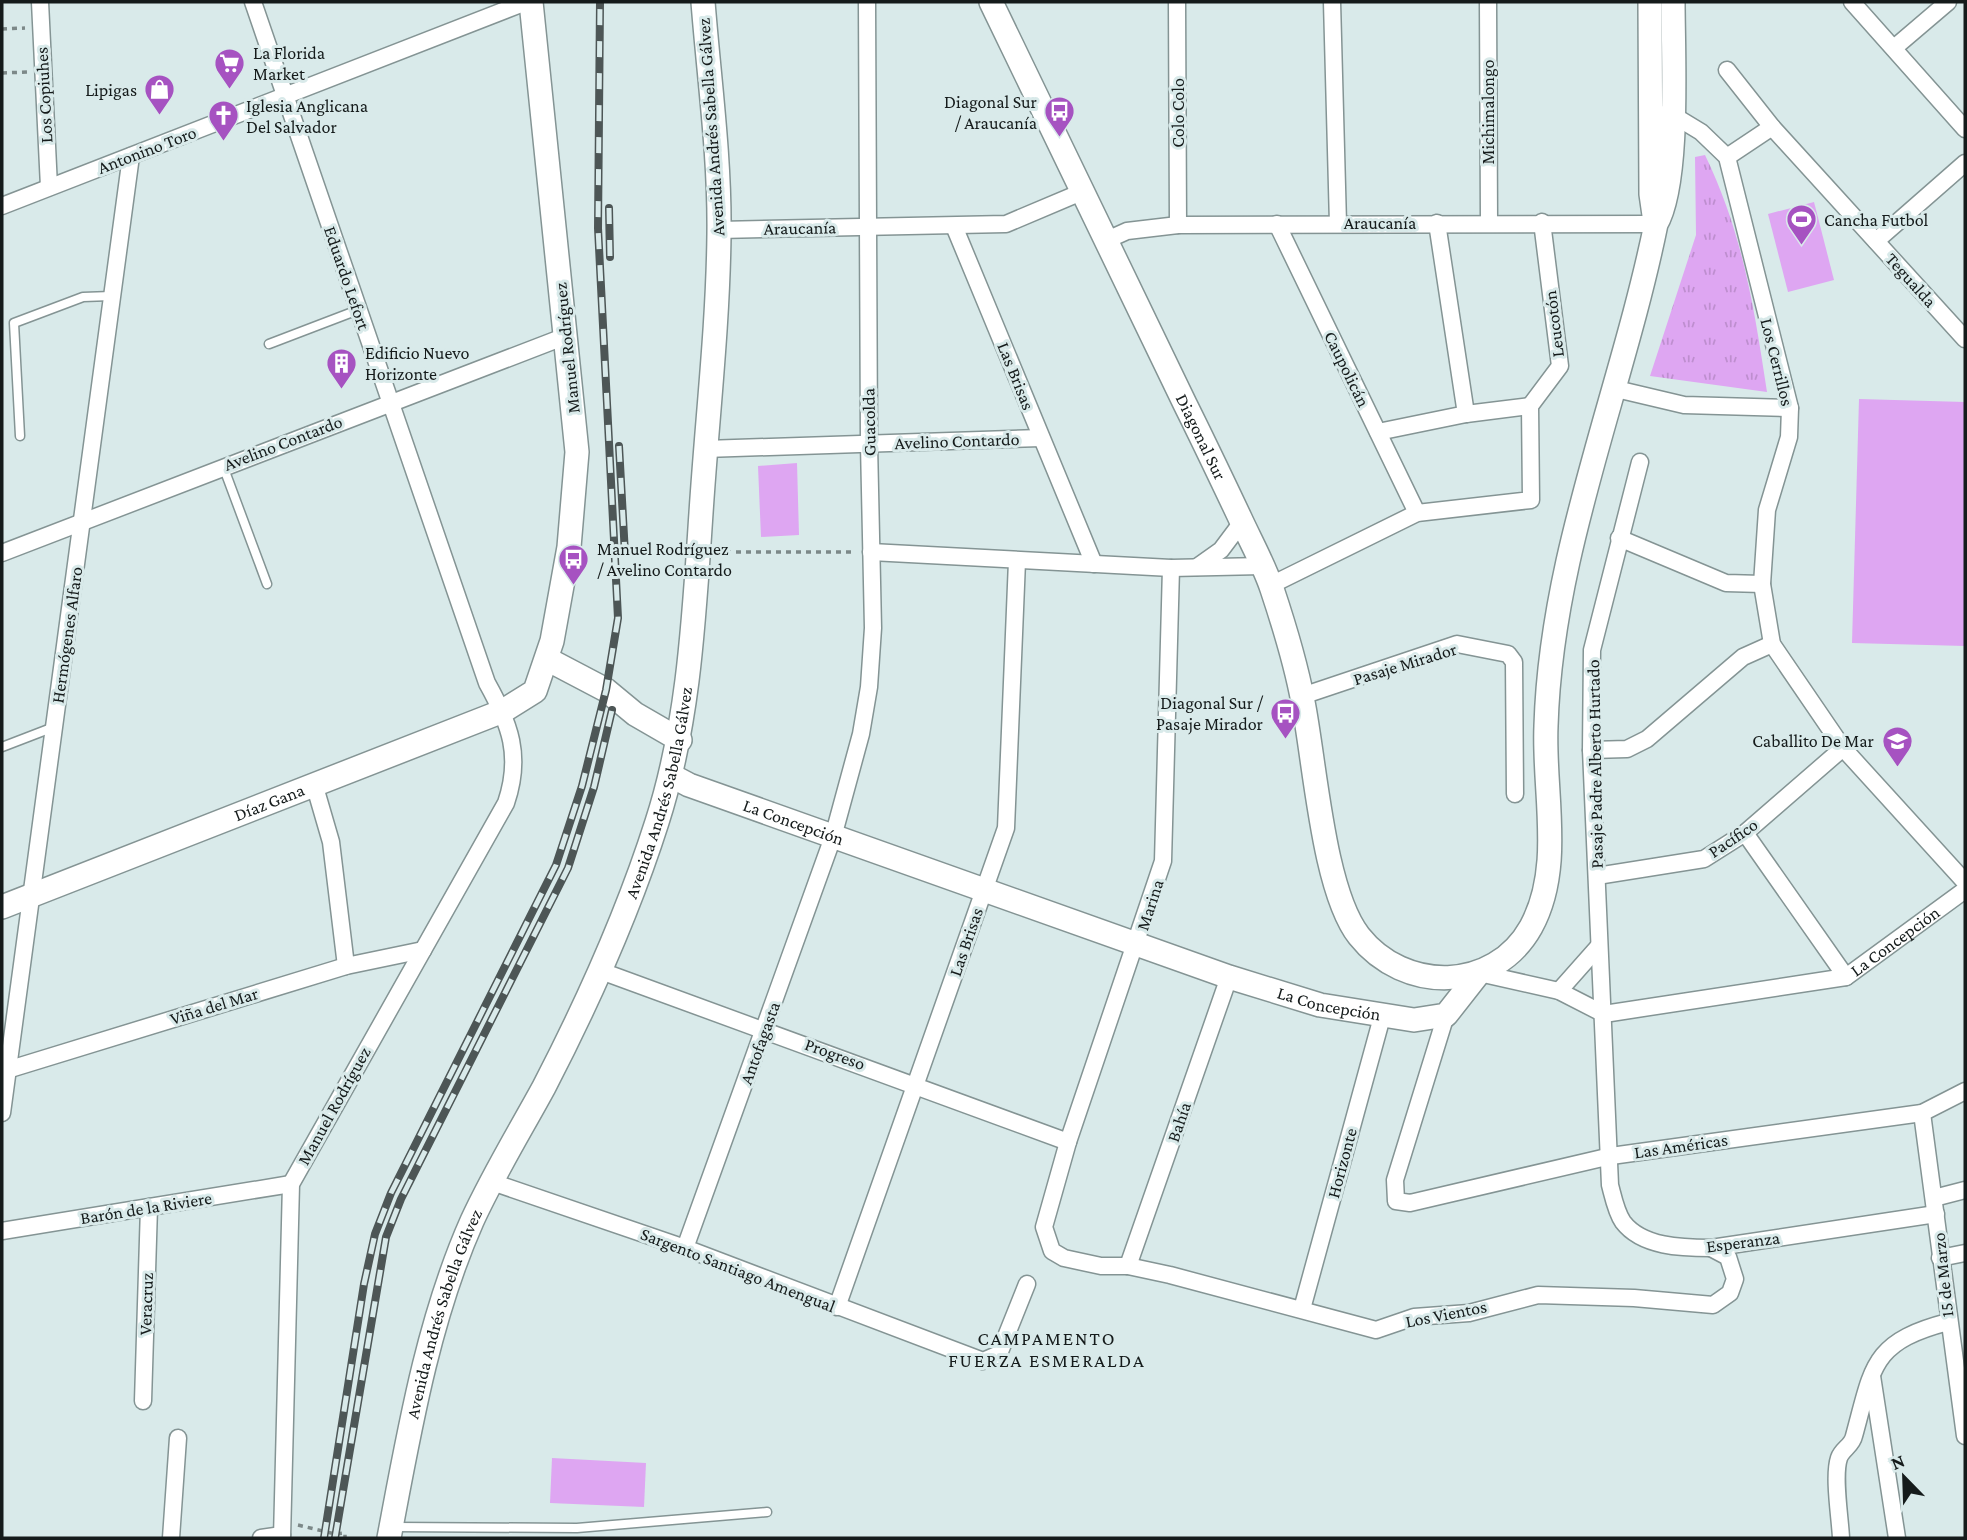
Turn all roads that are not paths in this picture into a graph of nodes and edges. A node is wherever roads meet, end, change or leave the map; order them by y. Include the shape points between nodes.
1 (40, 2) edge
2 (253, 2) edge
3 (529, 2) edge
4 (703, 2) edge
5 (867, 2) edge
6 (990, 2) edge
7 (1177, 2) edge
8 (1332, 2) edge
9 (1488, 2) edge
10 (1650, 2) edge
11 (1673, 2) edge
12 (1852, 2) edge
13 (1948, 2) edge
14 (1894, 48) junction
15 (1727, 70) dead end
16 (284, 96) junction
17 (1662, 112) junction
18 (1772, 127) junction
19 (1965, 129) edge
20 (131, 156) junction
21 (1727, 157) junction
22 (1965, 163) edge
23 (49, 187) junction
24 (1084, 191) junction
25 (2, 206) edge
26 (1489, 222) junction
27 (1542, 222) junction
28 (1437, 223) junction
29 (1277, 224) junction
30 (1338, 224) junction
31 (1656, 224) junction
32 (1178, 225) junction
33 (954, 226) junction
34 (867, 227) junction
35 (719, 230) junction
36 (1107, 240) junction
37 (1876, 241) junction
38 (111, 296) junction
39 (358, 310) junction
40 (566, 336) junction
41 (1965, 340) edge
42 (270, 344) dead end
43 (1612, 387) junction
44 (390, 401) junction
45 (1530, 406) junction
46 (1790, 408) junction
47 (1466, 414) junction
48 (1378, 432) junction
49 (20, 436) dead end
50 (1041, 438) junction
51 (869, 444) junction
52 (705, 449) junction
53 (1640, 462) dead end
54 (223, 466) junction
55 (1417, 513) junction
56 (83, 521) junction
57 (1241, 522) junction
58 (1619, 538) junction
59 (871, 552) junction
60 (2, 553) edge
61 (1017, 561) junction
62 (1094, 564) junction
63 (1197, 567) junction
64 (1171, 568) junction
65 (1267, 575) junction
66 (267, 584) dead end
67 (1762, 584) junction
68 (1772, 644) junction
69 (547, 659) junction
70 (535, 691) joint
71 (1302, 696) junction
72 (503, 711) junction
73 (54, 727) junction
74 (680, 740) junction
75 (2, 747) edge
76 (1843, 748) junction
77 (1591, 750) junction
78 (672, 776) junction
79 (316, 787) junction
80 (1515, 794) dead end
81 (1745, 833) junction
82 (834, 837) junction
83 (1597, 876) junction
84 (1965, 882) edge
85 (1965, 890) edge
86 (984, 891) junction
87 (31, 896) junction
88 (2, 907) edge
89 (1136, 945) junction
90 (1598, 947) junction
91 (422, 950) junction
92 (346, 966) junction
93 (601, 971) junction
94 (1479, 973) junction
95 (1229, 977) junction
96 (1846, 977) junction
97 (1559, 991) junction
98 (1604, 1014) junction
99 (1446, 1015) junction
100 (1382, 1017) junction
101 (765, 1028) junction
102 (7, 1070) junction
103 (916, 1084) junction
104 (1965, 1091) edge
105 (2, 1113) edge
106 (1922, 1113) junction
107 (1068, 1142) junction
108 (1611, 1156) junction
109 (492, 1182) junction
110 (290, 1184) junction
111 (1965, 1190) edge
112 (1935, 1206) junction
113 (149, 1207) junction
114 (1044, 1227) joint
115 (2, 1231) edge
116 (685, 1248) junction
117 (1711, 1248) junction
118 (1965, 1253) edge
119 (1940, 1258) junction
120 (1128, 1266) junction
121 (1027, 1284) dead end
122 (837, 1307) junction
123 (1302, 1309) junction
124 (1948, 1322) junction
125 (1872, 1376) junction
126 (143, 1401) dead end
127 (1965, 1436) edge
128 (178, 1438) dead end
129 (766, 1512) dead end
130 (282, 1532) edge
131 (390, 1533) edge
132 (171, 1538) edge
133 (261, 1538) edge
134 (1841, 1538) edge
135 (1896, 1538) edge

1 - 23 street, Los Copiuhes
2 - 16 street, Eduardo Lefort
3 - 16 street, Antonino Toro
3 - 40 main road, Manuel Rodríguez
4 - 35 main road, Avenida Andrés Sabella Gálvez
5 - 34 street, Guacolda
6 - 24 main road, Diagonal Sur
7 - 32 street, Colo Colo
8 - 30 street
9 - 26 street, Michimalongo
10 - 17 main road
11 - 17 main road
12 - 14 street
13 - 14 street
14 - 19 street
15 - 18 street, Tegualda
16 - 20 street, Antonino Toro
16 - 39 street, Eduardo Lefort
17 - 21 street via 1701,131
17 - 31 main road via 1667,194
18 - 21 street
18 - 37 street, Tegualda
20 - 23 street, Antonino Toro
20 - 38 street, Hermógenes Alfaro
21 - 46 street, Los Cerrillos
22 - 37 street
23 - 25 street, Antonino Toro
24 - 33 street, Araucanía via 1018,221
24 - 36 main road, Diagonal Sur
26 - 27 street, Araucanía
26 - 28 street, Araucanía
27 - 31 street, Araucanía
27 - 45 street, Leucotón via 1560,366
28 - 30 street, Araucanía
28 - 47 street
29 - 30 street, Araucanía
29 - 32 street, Araucanía
29 - 48 street, Caupolicán
31 - 43 main road
32 - 36 street, Araucanía via 1146,227
33 - 34 street, Araucanía
33 - 50 street, Las Brisas
34 - 35 street, Araucanía
34 - 51 street, Guacolda
35 - 52 main road, Avenida Andrés Sabella Gálvez
36 - 57 main road, Diagonal Sur
37 - 41 street, Tegualda
38 - 49 lane via 83,297 14,323
38 - 56 street, Hermógenes Alfaro
39 - 42 lane
39 - 44 street, Eduardo Lefort
40 - 44 street, Avelino Contardo
40 - 69 main road, Manuel Rodríguez via 577,452 576,493
43 - 46 street via 1695,406
43 - 94 main road via 1578,521 1550,669 1545,739 1549,862 1544,895 1520,943
44 - 54 street, Avelino Contardo
44 - 72 street, Eduardo Lefort via 487,683
45 - 47 street
45 - 55 street via 1531,500
46 - 67 street, Los Cerrillos via 1789,437 1767,510
47 - 48 street
48 - 55 street, Caupolicán
50 - 51 street, Avelino Contardo
50 - 62 street, Las Brisas
51 - 52 street, Avelino Contardo
51 - 59 street, Guacolda
52 - 74 main road, Avenida Andrés Sabella Gálvez
53 - 58 street, Pasaje Padre Alberto Hurtado
54 - 56 street, Avelino Contardo
54 - 66 lane
55 - 65 street
56 - 60 street, Avelino Contardo
56 - 73 street, Hermógenes Alfaro
57 - 63 street via 1227,544
57 - 65 main road, Diagonal Sur
58 - 67 street via 1726,583
58 - 77 street, Pasaje Padre Alberto Hurtado via 1592,650
59 - 61 street
59 - 82 street, Guacolda via 869,687
61 - 62 street
61 - 86 street, Las Brisas via 1006,828
62 - 64 street
63 - 64 street
63 - 65 street
64 - 89 street, Marina via 1165,845 1160,879
65 - 71 main road, Diagonal Sur
67 - 68 street, Los Cerrillos
68 - 76 street, Los Cerrillos
68 - 77 street via 1742,657 1647,739 1627,748
69 - 70 main road, Manuel Rodríguez
69 - 74 main road via 606,690 635,715
70 - 72 main road, Díaz Gana
71 - 80 street, Pasaje Mirador via 1457,645 1508,654 1514,662
71 - 94 main road, Diagonal Sur via 1339,897 1361,938 1392,965 1429,978
72 - 79 main road, Díaz Gana
72 - 91 street, Manuel Rodríguez via 513,738 512,785 506,803
73 - 75 lane
73 - 87 street, Hermógenes Alfaro
74 - 78 main road, Avenida Andrés Sabella Gálvez
76 - 81 street, Pacífico
76 - 84 street, Los Cerrillos
77 - 83 street, Pasaje Padre Alberto Hurtado
78 - 82 main road, La Concepción
78 - 93 main road, Avenida Andrés Sabella Gálvez
79 - 87 main road, Díaz Gana
79 - 92 street via 331,842
81 - 83 street, Pacífico via 1704,859
81 - 96 street
82 - 86 main road, La Concepción
82 - 101 street, Antofagasta
83 - 90 street, Pasaje Padre Alberto Hurtado
85 - 96 street, La Concepción
86 - 89 main road, La Concepción
86 - 103 street, Las Brisas
87 - 88 main road, Díaz Gana
87 - 102 street, Hermógenes Alfaro
89 - 95 main road, La Concepción
89 - 107 street, Marina
90 - 97 street
90 - 98 street, Pasaje Padre Alberto Hurtado
91 - 92 street, Viña del Mar
91 - 110 street, Manuel Rodríguez
92 - 102 street, Viña del Mar
93 - 101 street, Progreso
93 - 109 main road, Avenida Andrés Sabella Gálvez
94 - 97 street
94 - 99 main road
95 - 100 main road, La Concepción via 1320,1005
95 - 120 street, Bahía
96 - 98 street, La Concepción
97 - 98 street
98 - 108 street, Pasaje Padre Alberto Hurtado
99 - 100 main road, La Concepción via 1414,1020
99 - 108 street, Las Américas via 1395,1180 1396,1201 1410,1203
100 - 123 street, Horizonte
101 - 103 street, Progreso
101 - 116 street, Antofagasta
102 - 105 street, Hermógenes Alfaro
103 - 107 street, Progreso
103 - 122 street, Las Brisas
104 - 106 street, Las Américas
106 - 108 street, Las Américas
106 - 112 street, 15 de Marzo
107 - 114 street, Marina
108 - 117 street, Esperanza via 1610,1185 1622,1220 1635,1233 1675,1248
109 - 116 street, Sargento Santiago Amengual
109 - 131 main road, Avenida Andrés Sabella Gálvez via 453,1268 437,1321
110 - 113 street, Barón de la Riviere
110 - 130 street, Manuel Rodríguez
111 - 112 street, Esperanza
112 - 117 street, Esperanza
112 - 119 street, 15 de Marzo
113 - 115 street, Barón de la Riviere
113 - 126 street, Veracruz
114 - 120 street, Los Vientos via 1052,1251 1064,1258
116 - 122 street, Sargento Santiago Amengual
117 - 123 street, Los Vientos via 1728,1257 1735,1279 1730,1293 1713,1305 1538,1295 1469,1313 1414,1317 1376,1330
118 - 119 street
119 - 124 street, 15 de Marzo
120 - 123 street, Los Vientos
121 - 122 street, Sargento Santiago Amengual via 999,1354 983,1361
124 - 125 street via 1918,1329 1898,1340 1880,1356
124 - 127 street, 15 de Marzo
125 - 134 street via 1854,1440 1838,1461
125 - 135 street
128 - 132 street
129 - 131 lane via 577,1528
130 - 133 street

